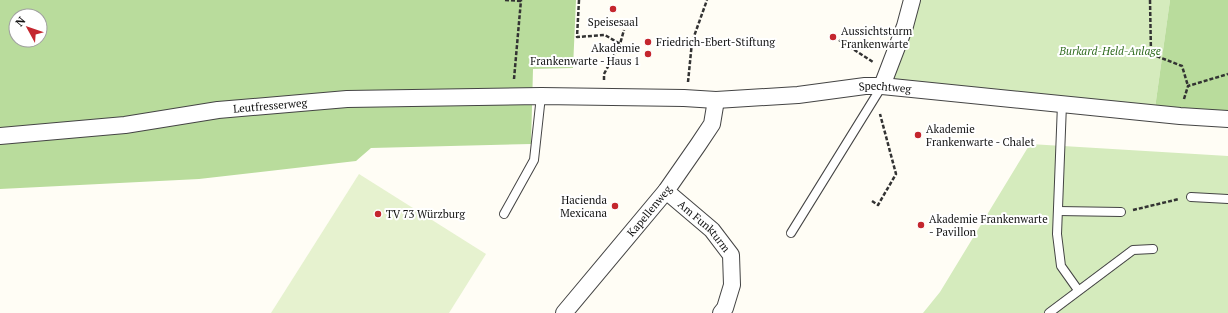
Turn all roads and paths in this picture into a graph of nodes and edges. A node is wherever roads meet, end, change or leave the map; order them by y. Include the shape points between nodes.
1 (505, 0) edge
2 (579, 0) edge
3 (707, 0) edge
4 (912, 0) edge
5 (1150, 0) edge
6 (521, 1) edge
7 (624, 30) dead end
8 (839, 40) dead end
9 (620, 44) junction
10 (1228, 74) edge
11 (882, 84) junction
12 (1188, 86) junction
13 (513, 96) junction
14 (542, 96) junction
15 (605, 97) junction
16 (684, 98) junction
17 (716, 100) junction
18 (1062, 104) junction
19 (1180, 116) junction
20 (1228, 119) edge
21 (0, 136) edge
22 (666, 191) junction
23 (1191, 197) joint
24 (1228, 199) edge
25 (872, 201) dead end
26 (1058, 211) junction
27 (1121, 212) joint
28 (504, 214) dead end
29 (792, 233) dead end
30 (1153, 248) dead end
31 (1078, 290) junction
32 (564, 313) edge
33 (721, 313) edge
34 (1049, 313) edge

1 - 6 path
2 - 9 path via 577,37 605,35
3 - 16 path via 692,42
4 - 11 street via 905,26
5 - 12 path via 1151,54 1182,66
6 - 13 path
7 - 9 path
8 - 11 path
9 - 15 path via 604,74
10 - 12 path
11 - 17 street, Spechtweg via 798,95
11 - 18 street, Spechtweg
11 - 25 path via 896,174 878,205
11 - 29 lane
12 - 19 path
13 - 14 street, Leutfresserweg
13 - 21 street, Leutfresserweg via 347,99 218,110 125,125
14 - 15 street, Spechtweg
14 - 28 lane via 534,160
15 - 16 street, Spechtweg
16 - 17 street, Spechtweg
17 - 22 street, Kapellenweg via 712,124
18 - 19 street, Spechtweg
18 - 26 lane
19 - 20 street, Spechtweg
22 - 32 street, Kapellenweg
22 - 33 street, Am Funkturm via 712,230 731,255 732,285
23 - 24 lane
23 - 27 path
26 - 27 lane
26 - 31 lane via 1057,234 1061,266
30 - 31 lane via 1133,250
31 - 34 lane

